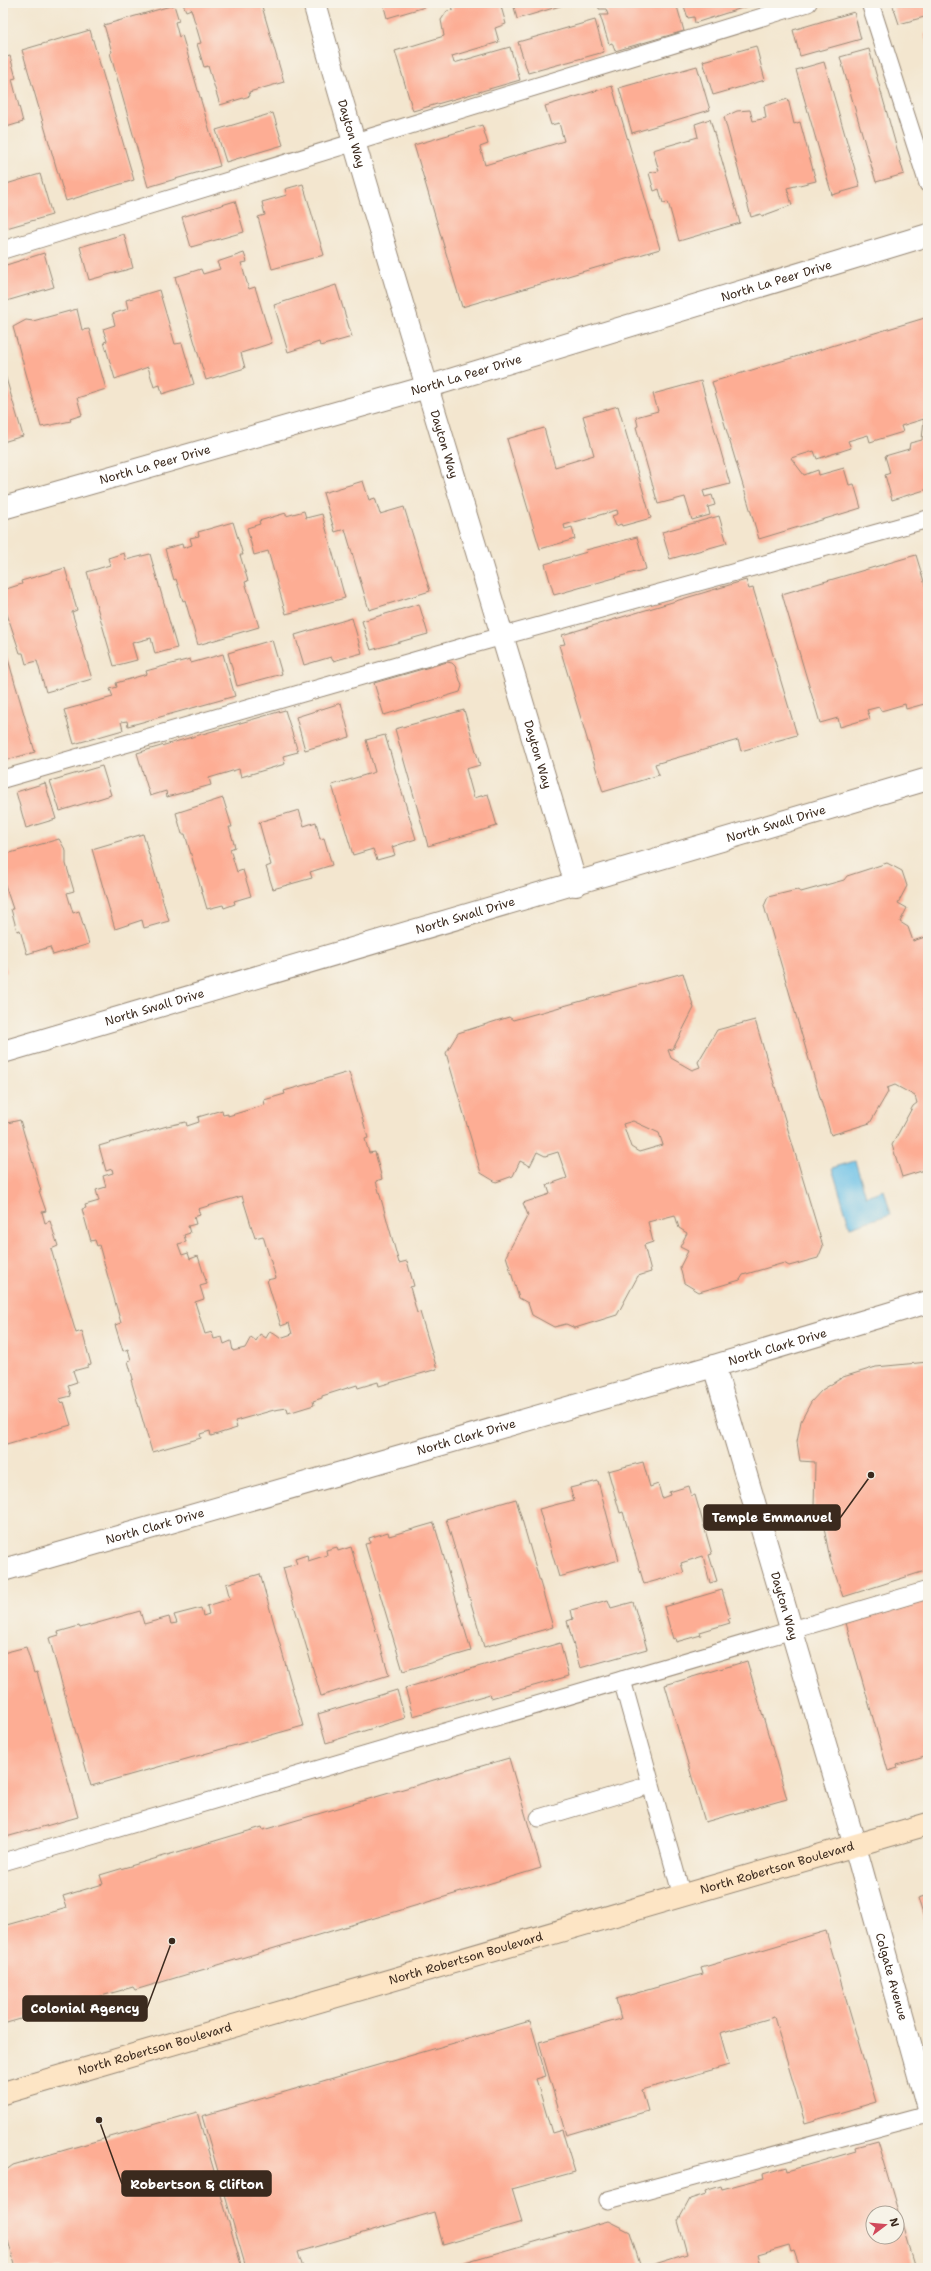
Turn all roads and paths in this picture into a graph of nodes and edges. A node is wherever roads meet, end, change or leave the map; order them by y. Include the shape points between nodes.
1 (314, 3) edge
2 (808, 3) edge
3 (870, 3) edge
4 (353, 142) junction
5 (928, 184) edge
6 (928, 235) edge
7 (3, 250) edge
8 (427, 387) junction
9 (3, 508) edge
10 (928, 519) edge
11 (503, 637) junction
12 (3, 779) edge
13 (928, 780) edge
14 (576, 884) junction
15 (3, 1052) edge
16 (928, 1302) edge
17 (714, 1366) junction
18 (3, 1570) edge
19 (928, 1590) edge
20 (792, 1629) junction
21 (622, 1680) junction
22 (650, 1785) junction
23 (539, 1818) dead end
24 (928, 1824) edge
25 (855, 1846) junction
26 (3, 1862) edge
27 (682, 1896) junction
28 (3, 2093) edge
29 (928, 2108) edge
30 (928, 2114) edge
31 (608, 2200) dead end

1 - 4 street, Dayton Way
2 - 4 lane
3 - 5 lane
4 - 7 lane
4 - 8 street, Dayton Way
6 - 8 street, North La Peer Drive
8 - 9 street, North La Peer Drive
8 - 11 street, Dayton Way
10 - 11 lane
11 - 12 lane
11 - 14 street, Dayton Way
13 - 14 street, North Swall Drive
14 - 15 street, North Swall Drive
16 - 17 street, North Clark Drive
17 - 18 street, North Clark Drive
17 - 20 street, Dayton Way
19 - 20 lane
20 - 21 lane
20 - 25 street, Dayton Way
21 - 22 lane
21 - 26 lane
22 - 23 lane
22 - 27 lane
24 - 25 main road, North Robertson Boulevard
25 - 27 main road, North Robertson Boulevard
25 - 29 street, Colgate Avenue
27 - 28 main road, North Robertson Boulevard
30 - 31 lane

